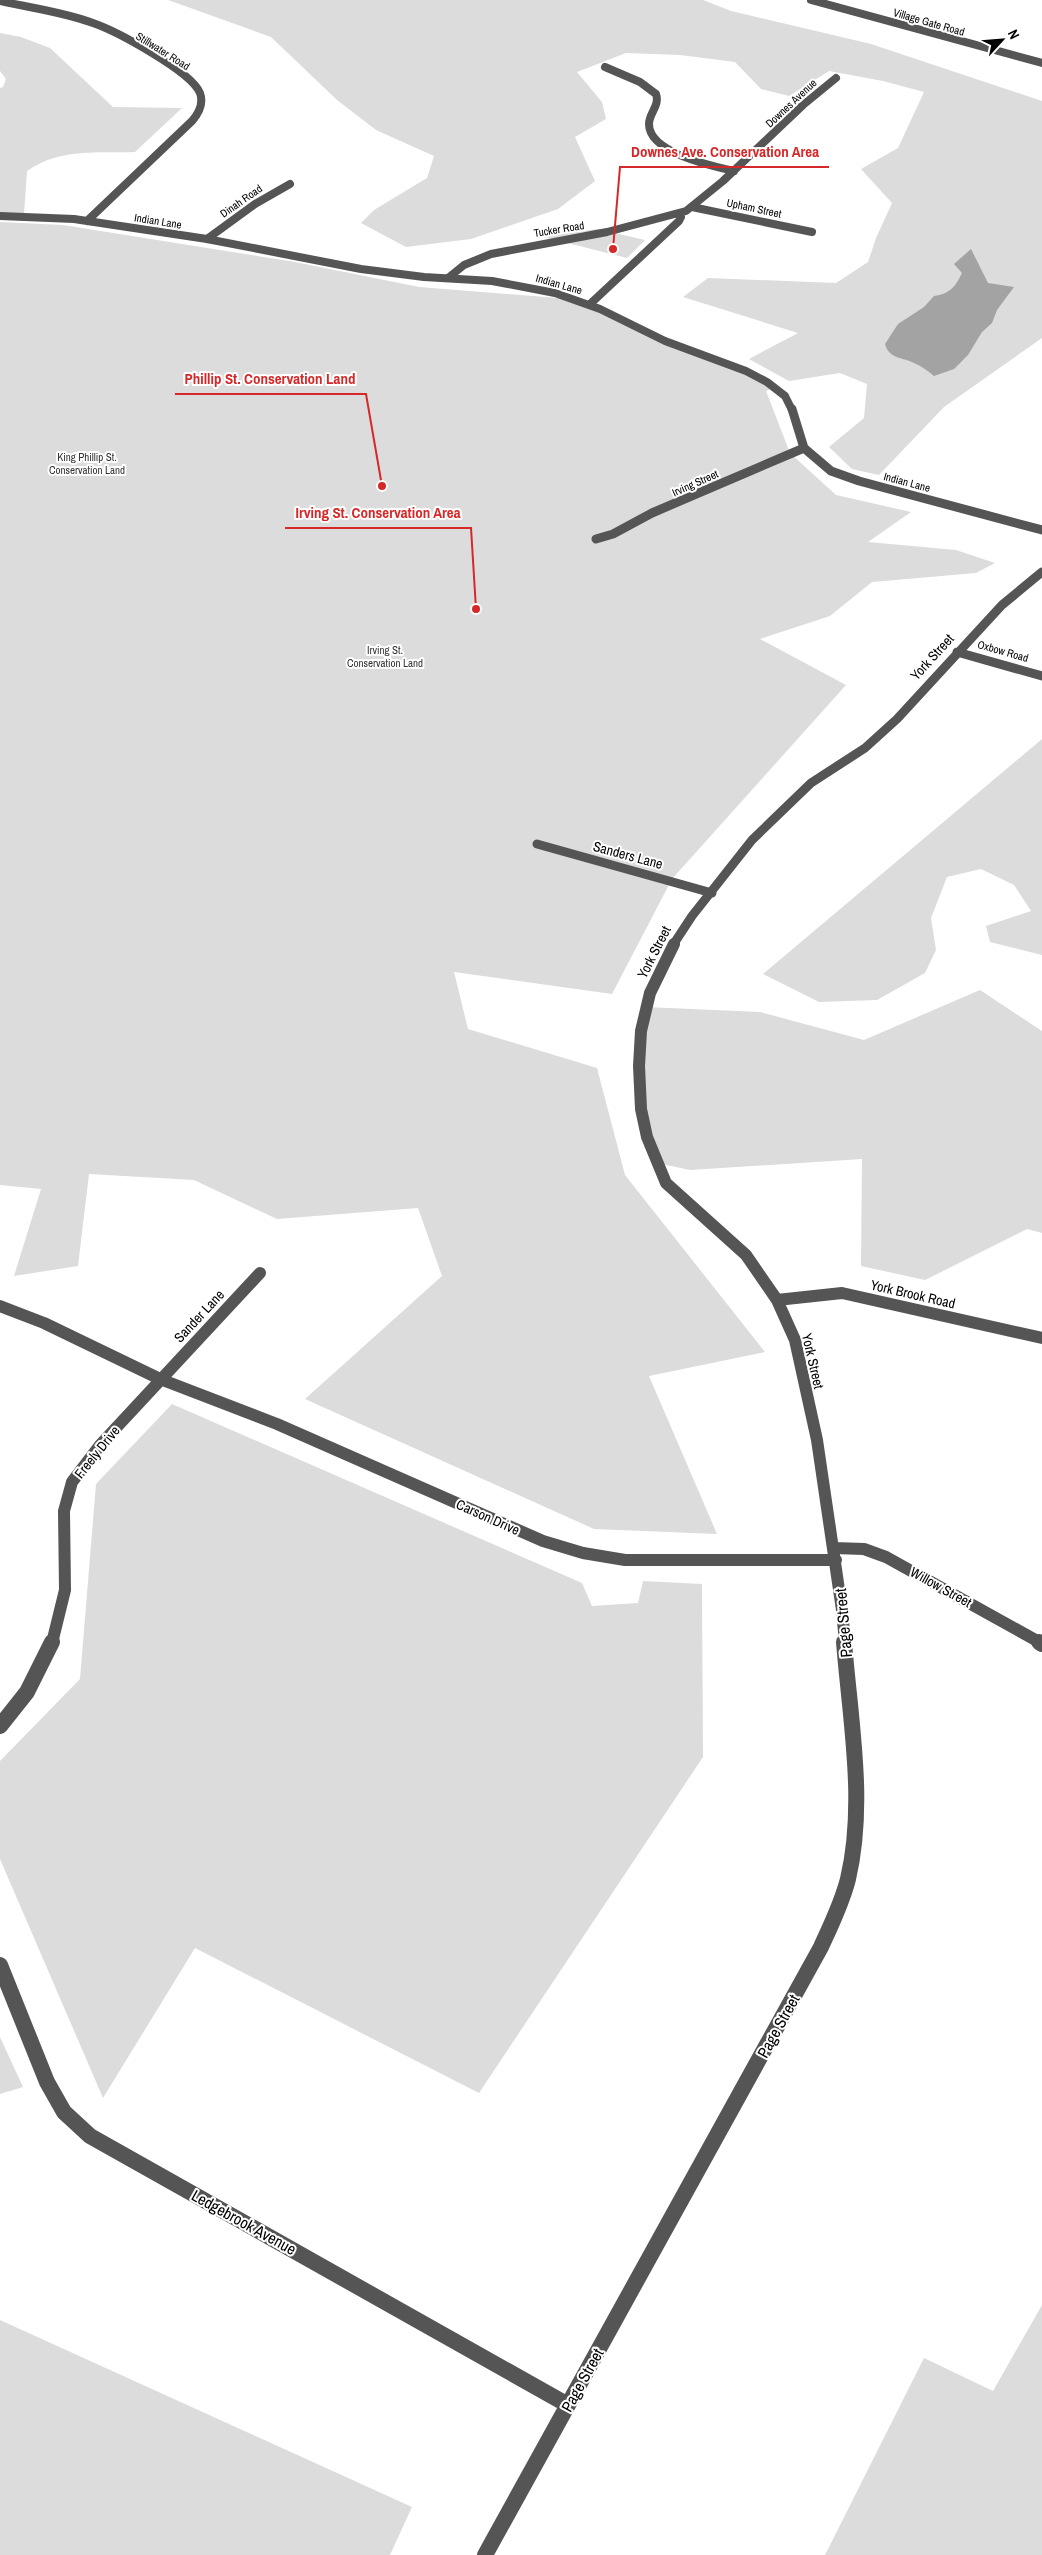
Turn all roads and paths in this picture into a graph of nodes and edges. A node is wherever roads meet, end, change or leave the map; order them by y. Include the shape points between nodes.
1 (811, 0) edge
2 (0, 1) edge
3 (1042, 63) edge
4 (605, 67) dead end
5 (836, 78) dead end
6 (734, 171) junction
7 (290, 184) dead end
8 (692, 207) junction
9 (679, 214) junction
10 (0, 216) edge
11 (87, 221) junction
12 (812, 232) dead end
13 (207, 239) junction
14 (448, 278) junction
15 (589, 305) junction
16 (804, 448) junction
17 (1042, 530) edge
18 (596, 539) dead end
19 (1042, 572) edge
20 (957, 652) junction
21 (1042, 676) edge
22 (537, 844) dead end
23 (712, 893) junction
24 (260, 1273) dead end
25 (777, 1300) junction
26 (0, 1306) edge
27 (1042, 1338) edge
28 (160, 1379) junction
29 (817, 1440) joint
30 (835, 1554) junction
31 (1042, 1644) edge
32 (0, 1726) edge
33 (0, 1965) edge
34 (568, 2405) junction
35 (485, 2555) edge

1 - 3 street, Village Gate Road
2 - 11 street, Stillwater Road via 104,27 188,78 200,92 202,102 192,122
4 - 6 street via 656,94 657,105 648,127 653,138 686,157
5 - 6 street, Downes Avenue
6 - 8 street, Downes Avenue
7 - 13 street, Dinah Road via 255,204
8 - 9 street, Downes Avenue
8 - 12 street, Upham Street
9 - 14 street, Tucker Road via 608,232 491,254 464,265
9 - 15 street via 681,217 674,227
10 - 11 street, Indian Lane via 44,216
11 - 13 street, Indian Lane
13 - 14 street, Indian Lane via 361,269
14 - 15 street, Indian Lane via 524,286
15 - 16 street, Indian Lane via 671,344 746,371 772,386 790,404
16 - 17 street, Indian Lane via 822,466 841,476
16 - 18 street, Irving Street
19 - 20 street, York Street via 1002,605
20 - 21 street, Oxbow Road
20 - 23 street, York Street via 897,719 865,748 811,783 752,840
22 - 23 street, Sanders Lane
23 - 25 street, York Street via 672,946 647,1002 640,1039 641,1109 647,1137 666,1183 746,1256
24 - 28 street, Sander Lane
25 - 27 street, York Brook Road via 842,1293
25 - 29 street, York Street via 795,1340
26 - 28 street via 44,1323
28 - 30 street, Carson Drive via 277,1424 543,1541 584,1553 625,1560
28 - 32 street, Freely Drive via 76,1475 63,1518 66,1570 62,1608 50,1651 35,1682
29 - 30 street, Page Street
30 - 31 street, Willow Street via 864,1549 886,1557
30 - 34 street, Page Street via 855,1784 852,1848 840,1906 813,1964
33 - 34 street, Ledgebrook Avenue via 46,2082 64,2112 90,2136
34 - 35 street, Page Street

